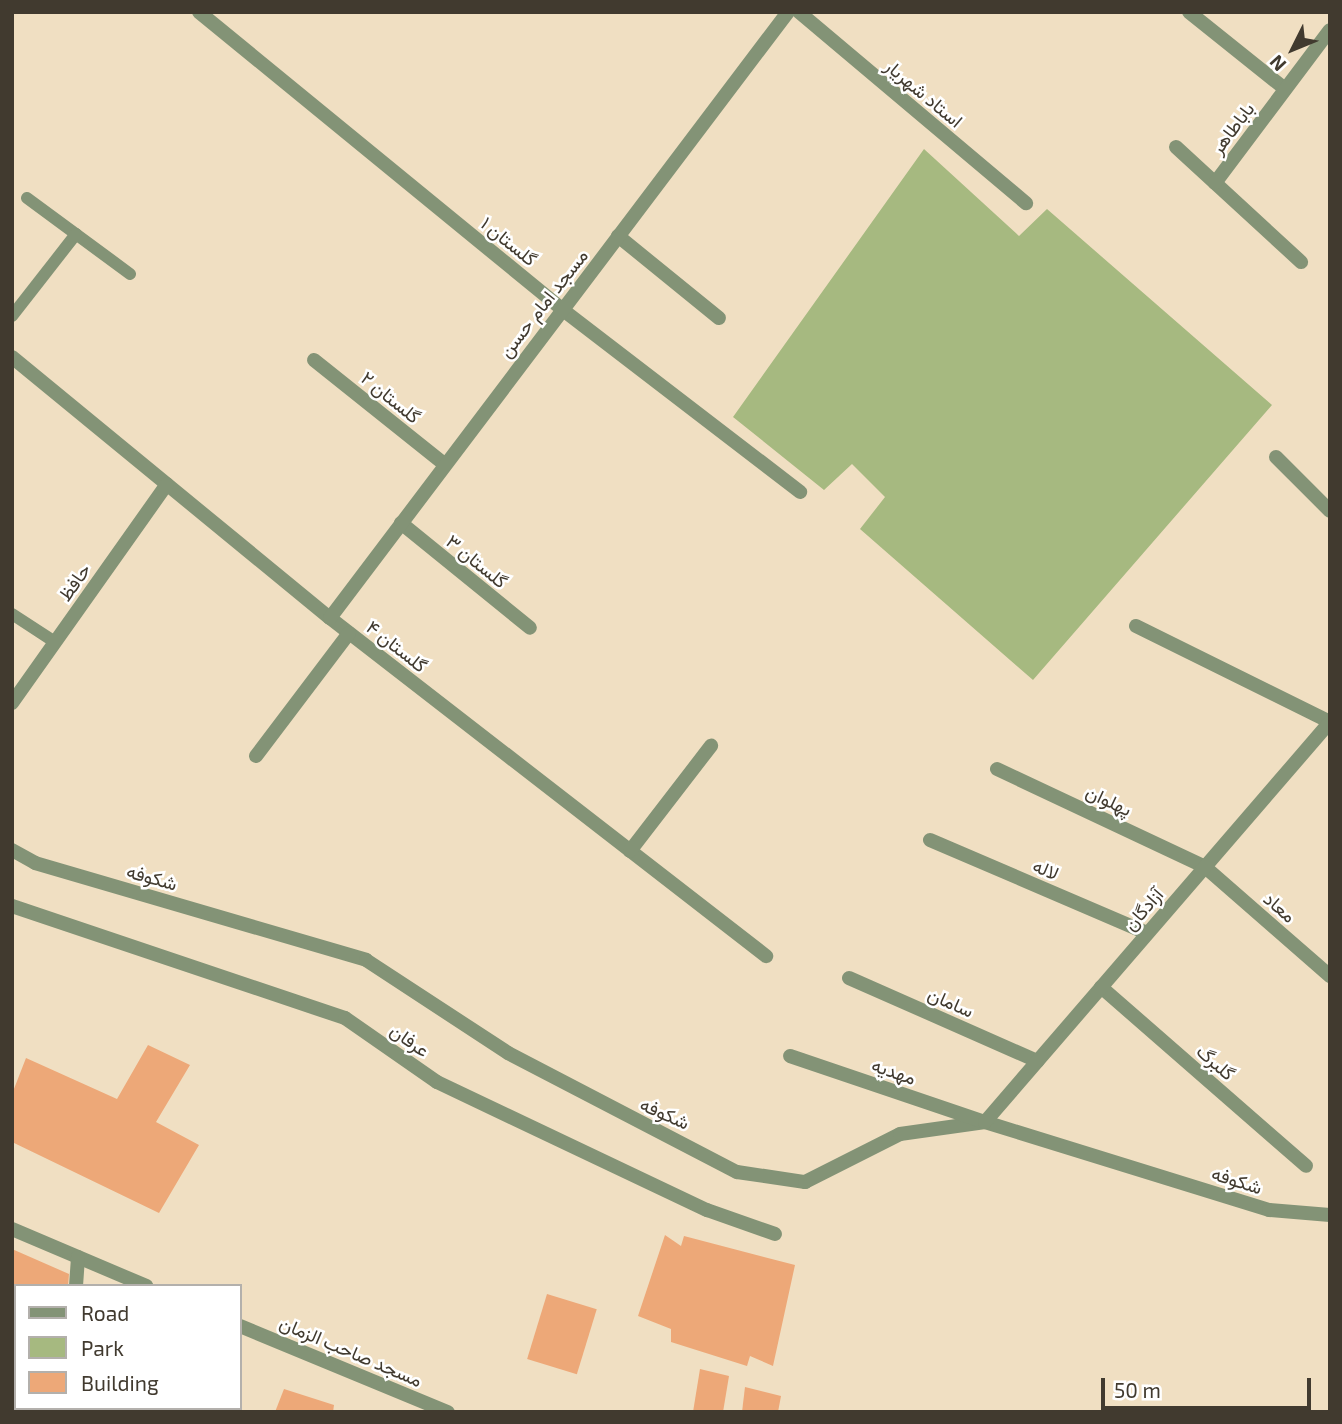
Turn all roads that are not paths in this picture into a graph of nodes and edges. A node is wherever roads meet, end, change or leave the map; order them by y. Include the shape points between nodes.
1 (199, 12) edge
2 (788, 12) edge
3 (799, 12) edge
4 (1189, 12) edge
5 (1330, 30) edge
6 (1285, 89) junction
7 (1176, 147) dead end
8 (1214, 183) junction
9 (27, 198) dead end
10 (1026, 202) dead end
11 (76, 234) junction
12 (618, 236) junction
13 (1301, 262) dead end
14 (130, 274) dead end
15 (563, 310) junction
16 (12, 316) edge
17 (719, 318) dead end
18 (12, 357) edge
19 (314, 360) dead end
20 (1276, 457) dead end
21 (443, 463) junction
22 (167, 484) junction
23 (800, 492) dead end
24 (1327, 502) edge
25 (401, 523) junction
26 (12, 614) edge
27 (330, 618) junction
28 (1136, 626) dead end
29 (530, 628) dead end
30 (349, 633) junction
31 (55, 642) junction
32 (12, 703) edge
33 (1330, 722) edge
34 (711, 746) dead end
35 (256, 756) dead end
36 (997, 769) dead end
37 (930, 841) dead end
38 (12, 850) edge
39 (630, 851) junction
40 (1205, 867) junction
41 (12, 906) edge
42 (1147, 933) junction
43 (766, 956) dead end
44 (1330, 976) edge
45 (849, 978) dead end
46 (1101, 987) junction
47 (790, 1056) dead end
48 (1037, 1061) junction
49 (985, 1122) junction
50 (1306, 1166) dead end
51 (1330, 1215) edge
52 (12, 1229) edge
53 (775, 1234) dead end
54 (78, 1257) junction
55 (76, 1284) edge
56 (141, 1284) edge
57 (242, 1327) edge
58 (448, 1412) edge

1 - 15 street, گلستان ۱
2 - 12 street, مسجد امام حسن
3 - 10 street, استاد شهریار
4 - 6 street
5 - 6 street, باباطاهر
6 - 8 street, باباطاهر
7 - 8 street
8 - 13 street
9 - 11 lane
11 - 14 lane
11 - 16 lane
12 - 15 street, مسجد امام حسن
12 - 17 street
15 - 21 street, مسجد امام حسن
15 - 23 street, گلستان ۱
18 - 22 street, گلستان ۴
19 - 21 street, گلستان ۲
20 - 24 street
21 - 25 street, مسجد امام حسن
22 - 27 street, گلستان ۴
22 - 31 street, حافظ
25 - 27 street, مسجد امام حسن
25 - 29 street, گلستان ۳
26 - 31 lane
27 - 30 street, گلستان ۴
28 - 33 street
30 - 35 street
30 - 39 street, گلستان ۴
31 - 32 street, حافظ
33 - 40 street, آزادگان
34 - 39 street
36 - 40 street, پهلوان
37 - 42 street, لاله
38 - 49 street, شکوفه via 35,863 366,960 508,1053 737,1172 804,1182 900,1134
39 - 43 street, گلستان ۴
40 - 42 street, آزادگان
40 - 44 street, معاد
41 - 53 street, عرفان via 345,1018 437,1082 707,1210
42 - 46 street, آزادگان
45 - 48 street, سامان
46 - 48 street, آزادگان
46 - 50 street, گلبرگ
47 - 49 street, مهدیه
48 - 49 street, آزادگان
49 - 51 street, شکوفه via 1269,1210
52 - 54 street
54 - 55 street
54 - 56 street
57 - 58 street, مسجد صاحب الزمان

